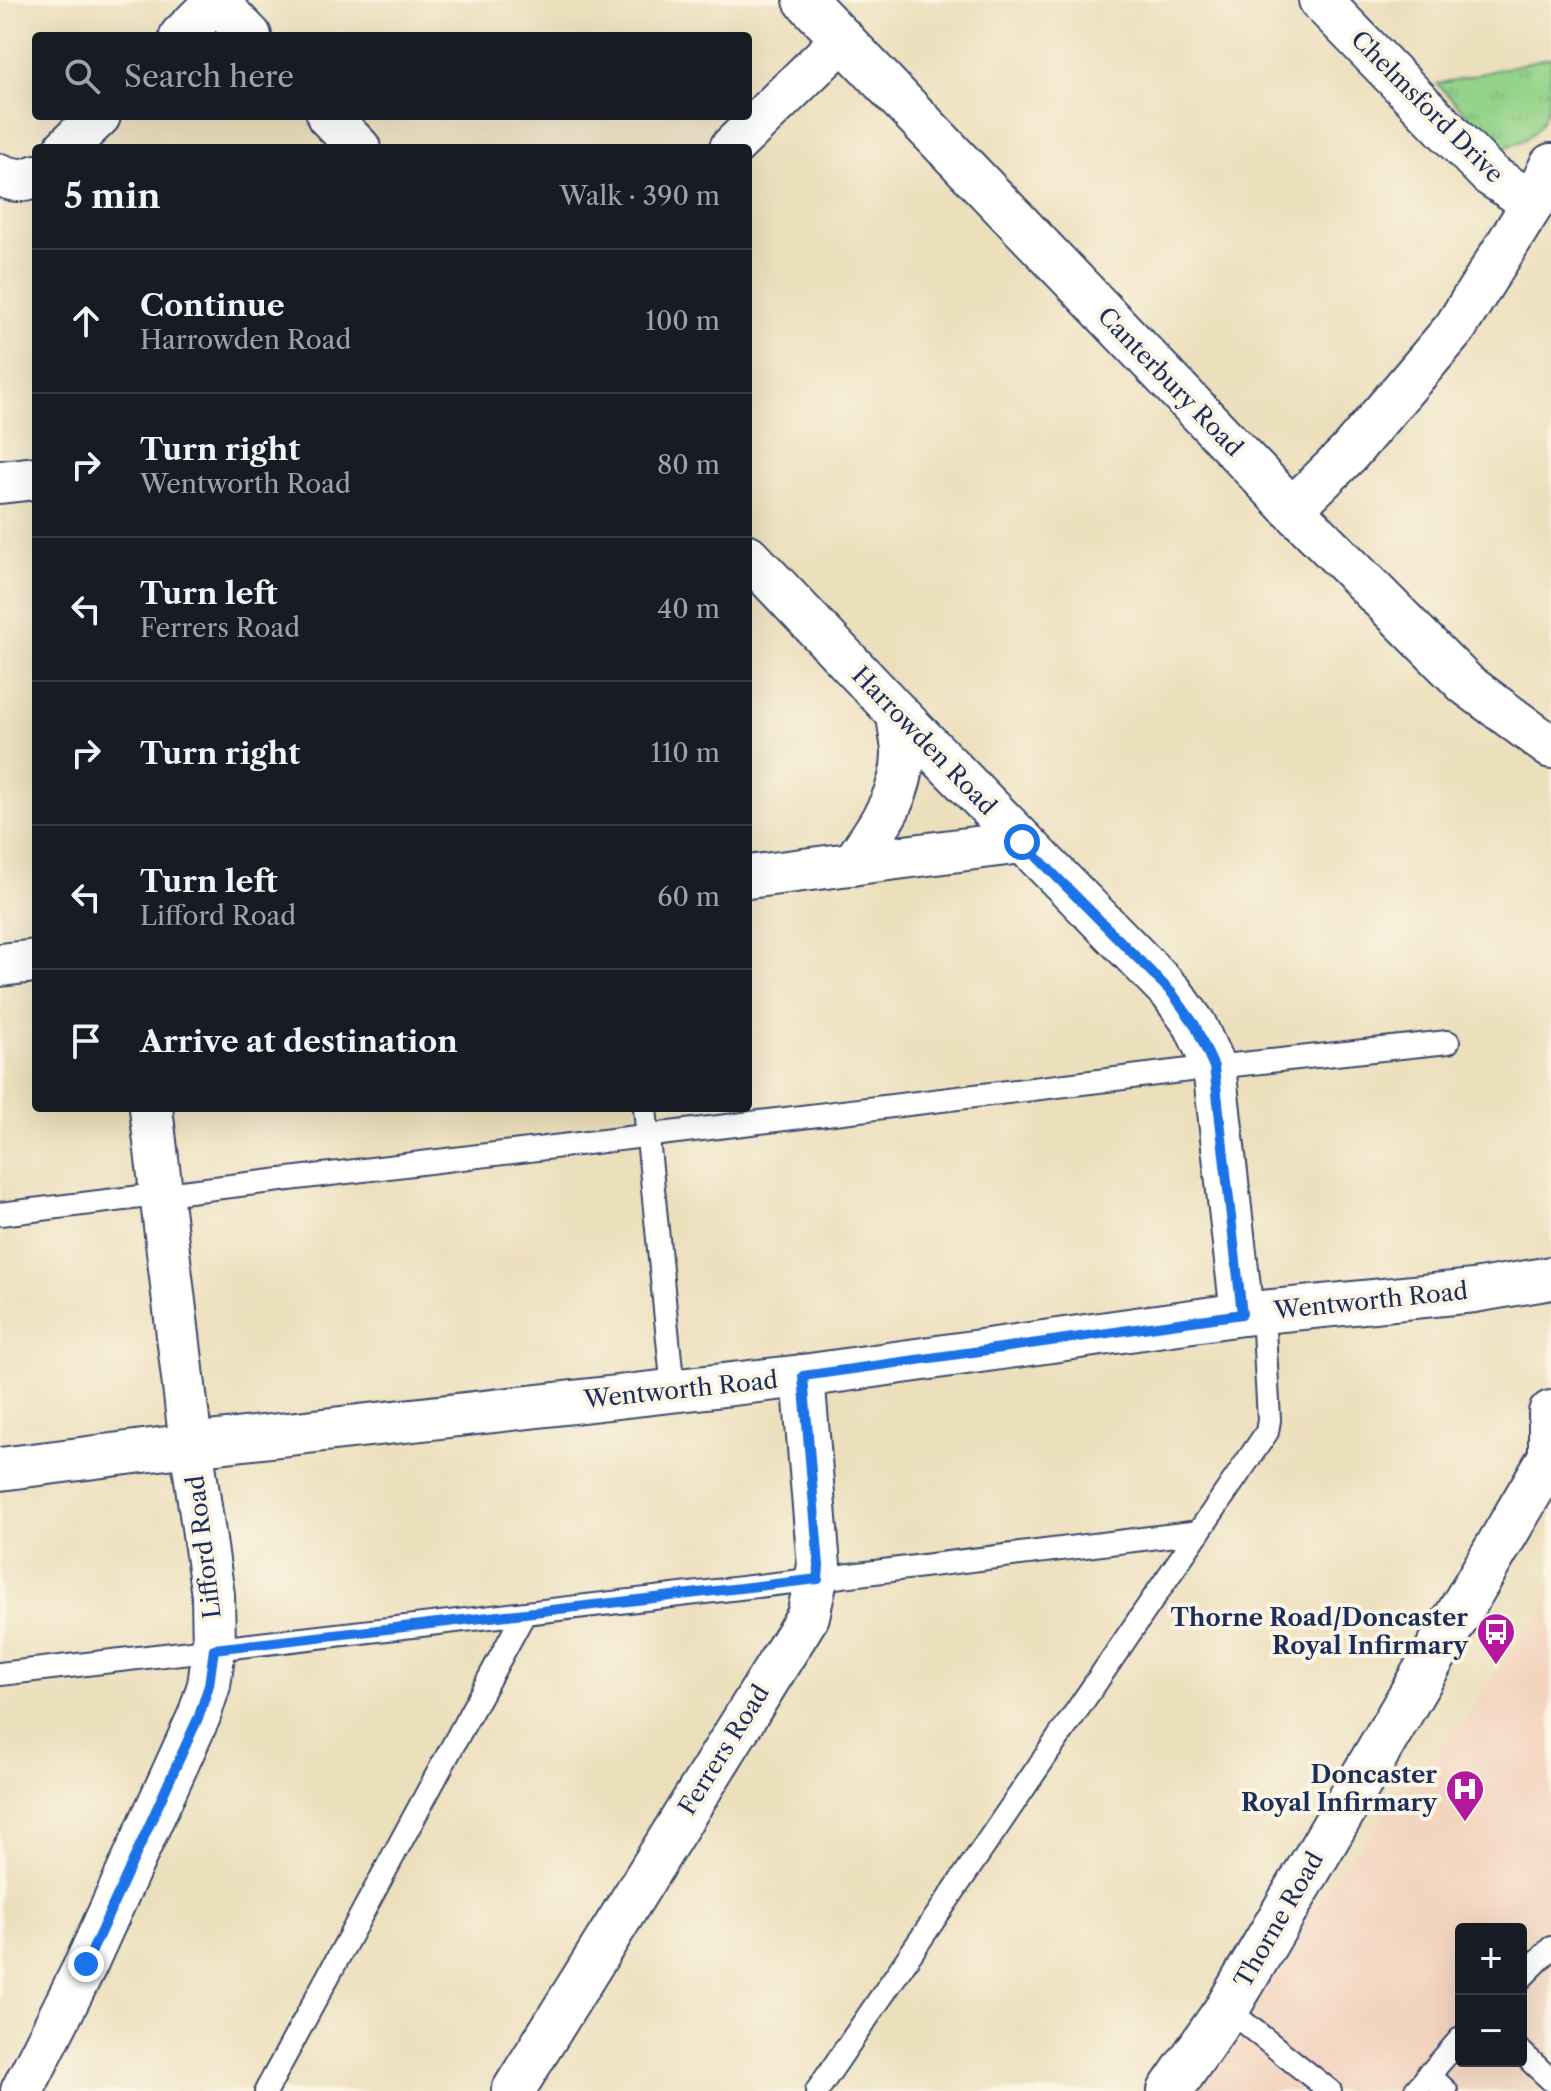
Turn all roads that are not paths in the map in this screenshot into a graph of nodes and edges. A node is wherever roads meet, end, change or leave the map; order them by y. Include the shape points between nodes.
1 (216, 0) edge
2 (805, 0) edge
3 (1320, 0) edge
4 (185, 32) edge
5 (246, 32) edge
6 (843, 39) junction
7 (95, 120) edge
8 (332, 120) edge
9 (70, 144) edge
10 (355, 144) edge
11 (735, 144) edge
12 (1551, 165) edge
13 (0, 175) edge
14 (32, 178) edge
15 (1533, 203) junction
16 (32, 478) edge
17 (0, 482) edge
18 (1292, 509) junction
19 (752, 560) edge
20 (898, 714) junction
21 (1551, 747) edge
22 (1022, 842) junction
23 (853, 864) junction
24 (752, 877) edge
25 (32, 961) edge
26 (0, 965) edge
27 (1448, 1042) dead end
28 (1214, 1067) junction
29 (152, 1112) edge
30 (645, 1112) edge
31 (648, 1136) junction
32 (162, 1195) junction
33 (0, 1214) edge
34 (1551, 1278) edge
35 (1253, 1313) junction
36 (803, 1376) junction
37 (673, 1390) junction
38 (1551, 1413) edge
39 (191, 1445) junction
40 (1551, 1456) edge
41 (0, 1469) edge
42 (1199, 1532) junction
43 (818, 1579) junction
44 (524, 1614) junction
45 (214, 1649) junction
46 (0, 1674) edge
47 (1551, 1948) edge
48 (1527, 1972) edge
49 (1227, 2009) junction
50 (1455, 2045) edge
51 (1527, 2058) edge
52 (1551, 2080) edge
53 (1422, 2083) edge
54 (22, 2091) edge
55 (266, 2091) edge
56 (513, 2091) edge
57 (817, 2091) edge
58 (1170, 2091) edge
59 (1330, 2091) edge
60 (1446, 2091) edge

1 - 4 street
1 - 5 street
2 - 6 street, Canterbury Road
3 - 15 street, Chelmsford Drive via 1490,175
6 - 11 street
6 - 18 street, Canterbury Road
7 - 9 street
8 - 10 street
12 - 15 street
13 - 14 street
15 - 18 street via 1455,328 1349,453
16 - 17 street
18 - 21 street, Canterbury Road via 1466,684
19 - 20 street, Harrowden Road
20 - 22 street, Harrowden Road
20 - 23 street via 903,754 899,783 890,809
22 - 23 street
22 - 28 street, Harrowden Road via 1172,993 1195,1025
23 - 24 street
25 - 26 street
27 - 28 lane
28 - 31 lane
28 - 35 street, Harrowden Road
29 - 32 street, Lifford Road
30 - 31 lane
31 - 32 lane
31 - 37 lane
32 - 33 lane
32 - 39 street, Lifford Road
34 - 35 street, Wentworth Road
35 - 36 street, Wentworth Road
35 - 42 lane via 1267,1432
36 - 37 street, Wentworth Road
36 - 43 street, Ferrers Road
37 - 39 street, Wentworth Road
38 - 40 street, Thorne Road
39 - 41 street, Wentworth Road
39 - 45 street, Lifford Road via 213,1595
40 - 49 street, Thorne Road
42 - 43 lane
42 - 57 lane
43 - 44 lane
43 - 56 street, Ferrers Road via 808,1616
44 - 45 lane
44 - 55 lane
45 - 46 lane
45 - 54 street, Lifford Road via 199,1716
47 - 48 lane
49 - 58 street, Thorne Road
49 - 59 lane
50 - 53 lane
51 - 52 lane
53 - 60 lane

